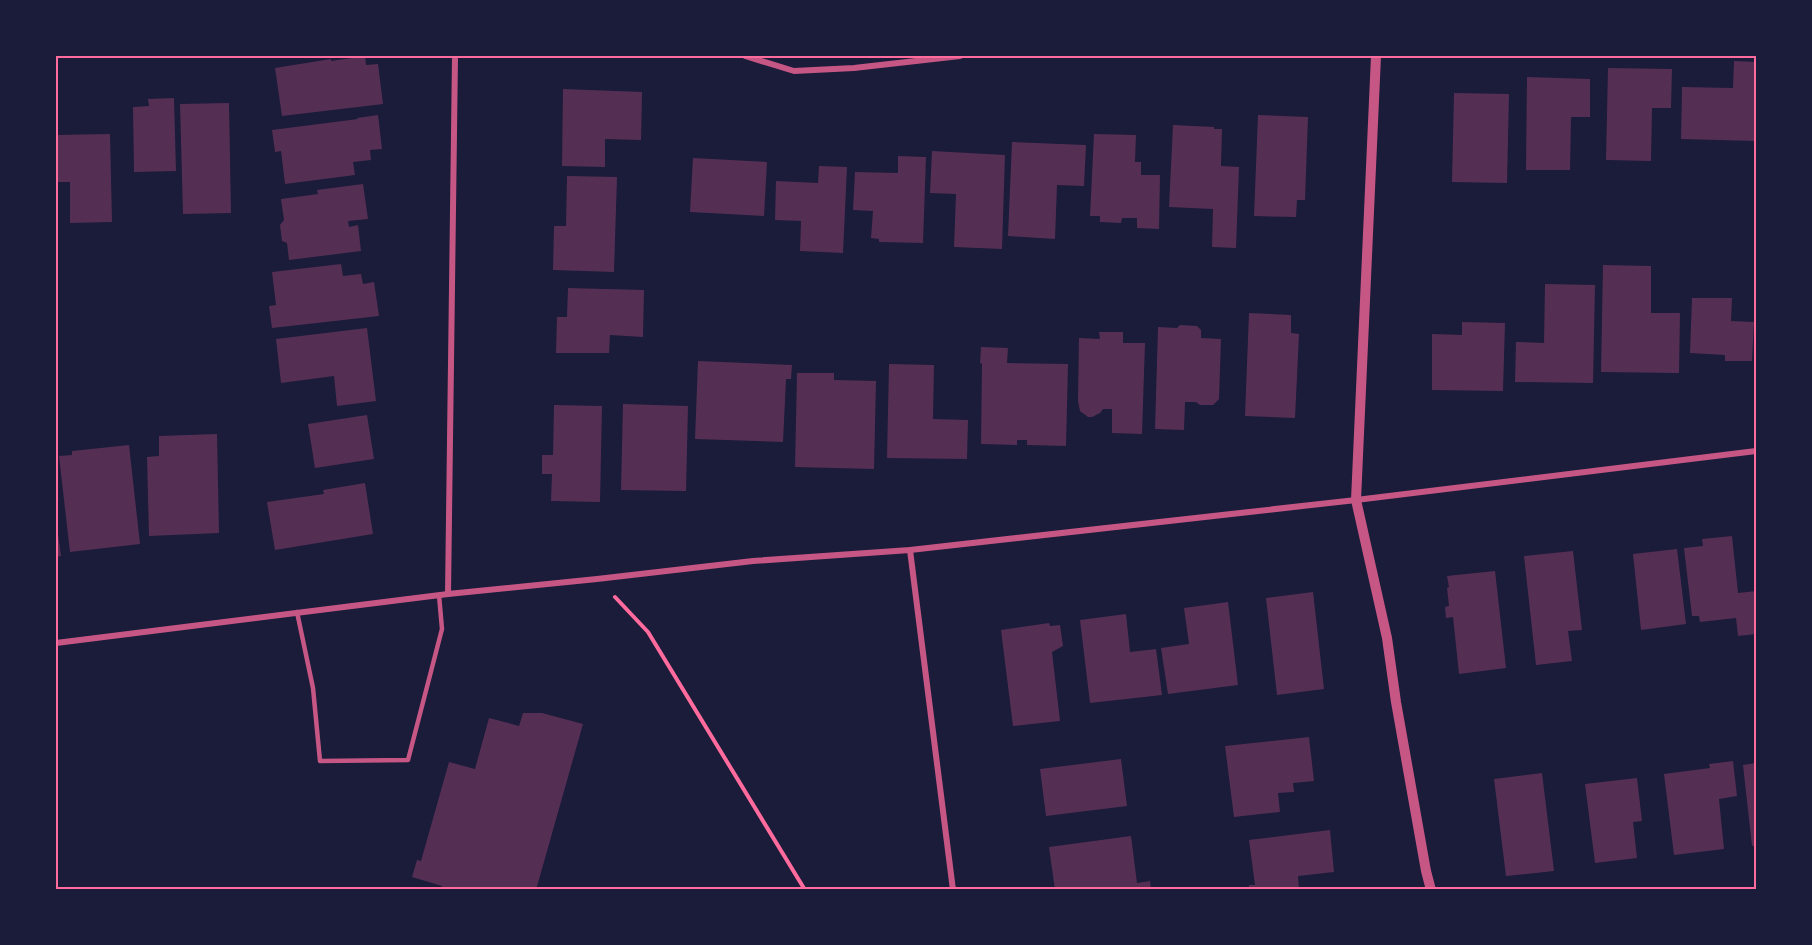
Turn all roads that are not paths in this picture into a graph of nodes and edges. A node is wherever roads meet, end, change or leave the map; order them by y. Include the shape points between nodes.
1 (455, 56) edge
2 (745, 56) edge
3 (960, 56) edge
4 (1376, 56) edge
5 (1756, 451) edge
6 (1356, 500) junction
7 (910, 549) junction
8 (448, 594) junction
9 (439, 595) junction
10 (297, 612) junction
11 (56, 643) edge
12 (953, 890) edge
13 (1431, 890) edge

1 - 8 street
2 - 3 street via 794,71
4 - 6 street
5 - 6 street
6 - 7 street
6 - 13 street via 1387,638
7 - 8 street via 753,561
7 - 12 street
8 - 9 street
9 - 10 street
9 - 10 lane via 442,629 408,760 320,761 313,688
10 - 11 street

